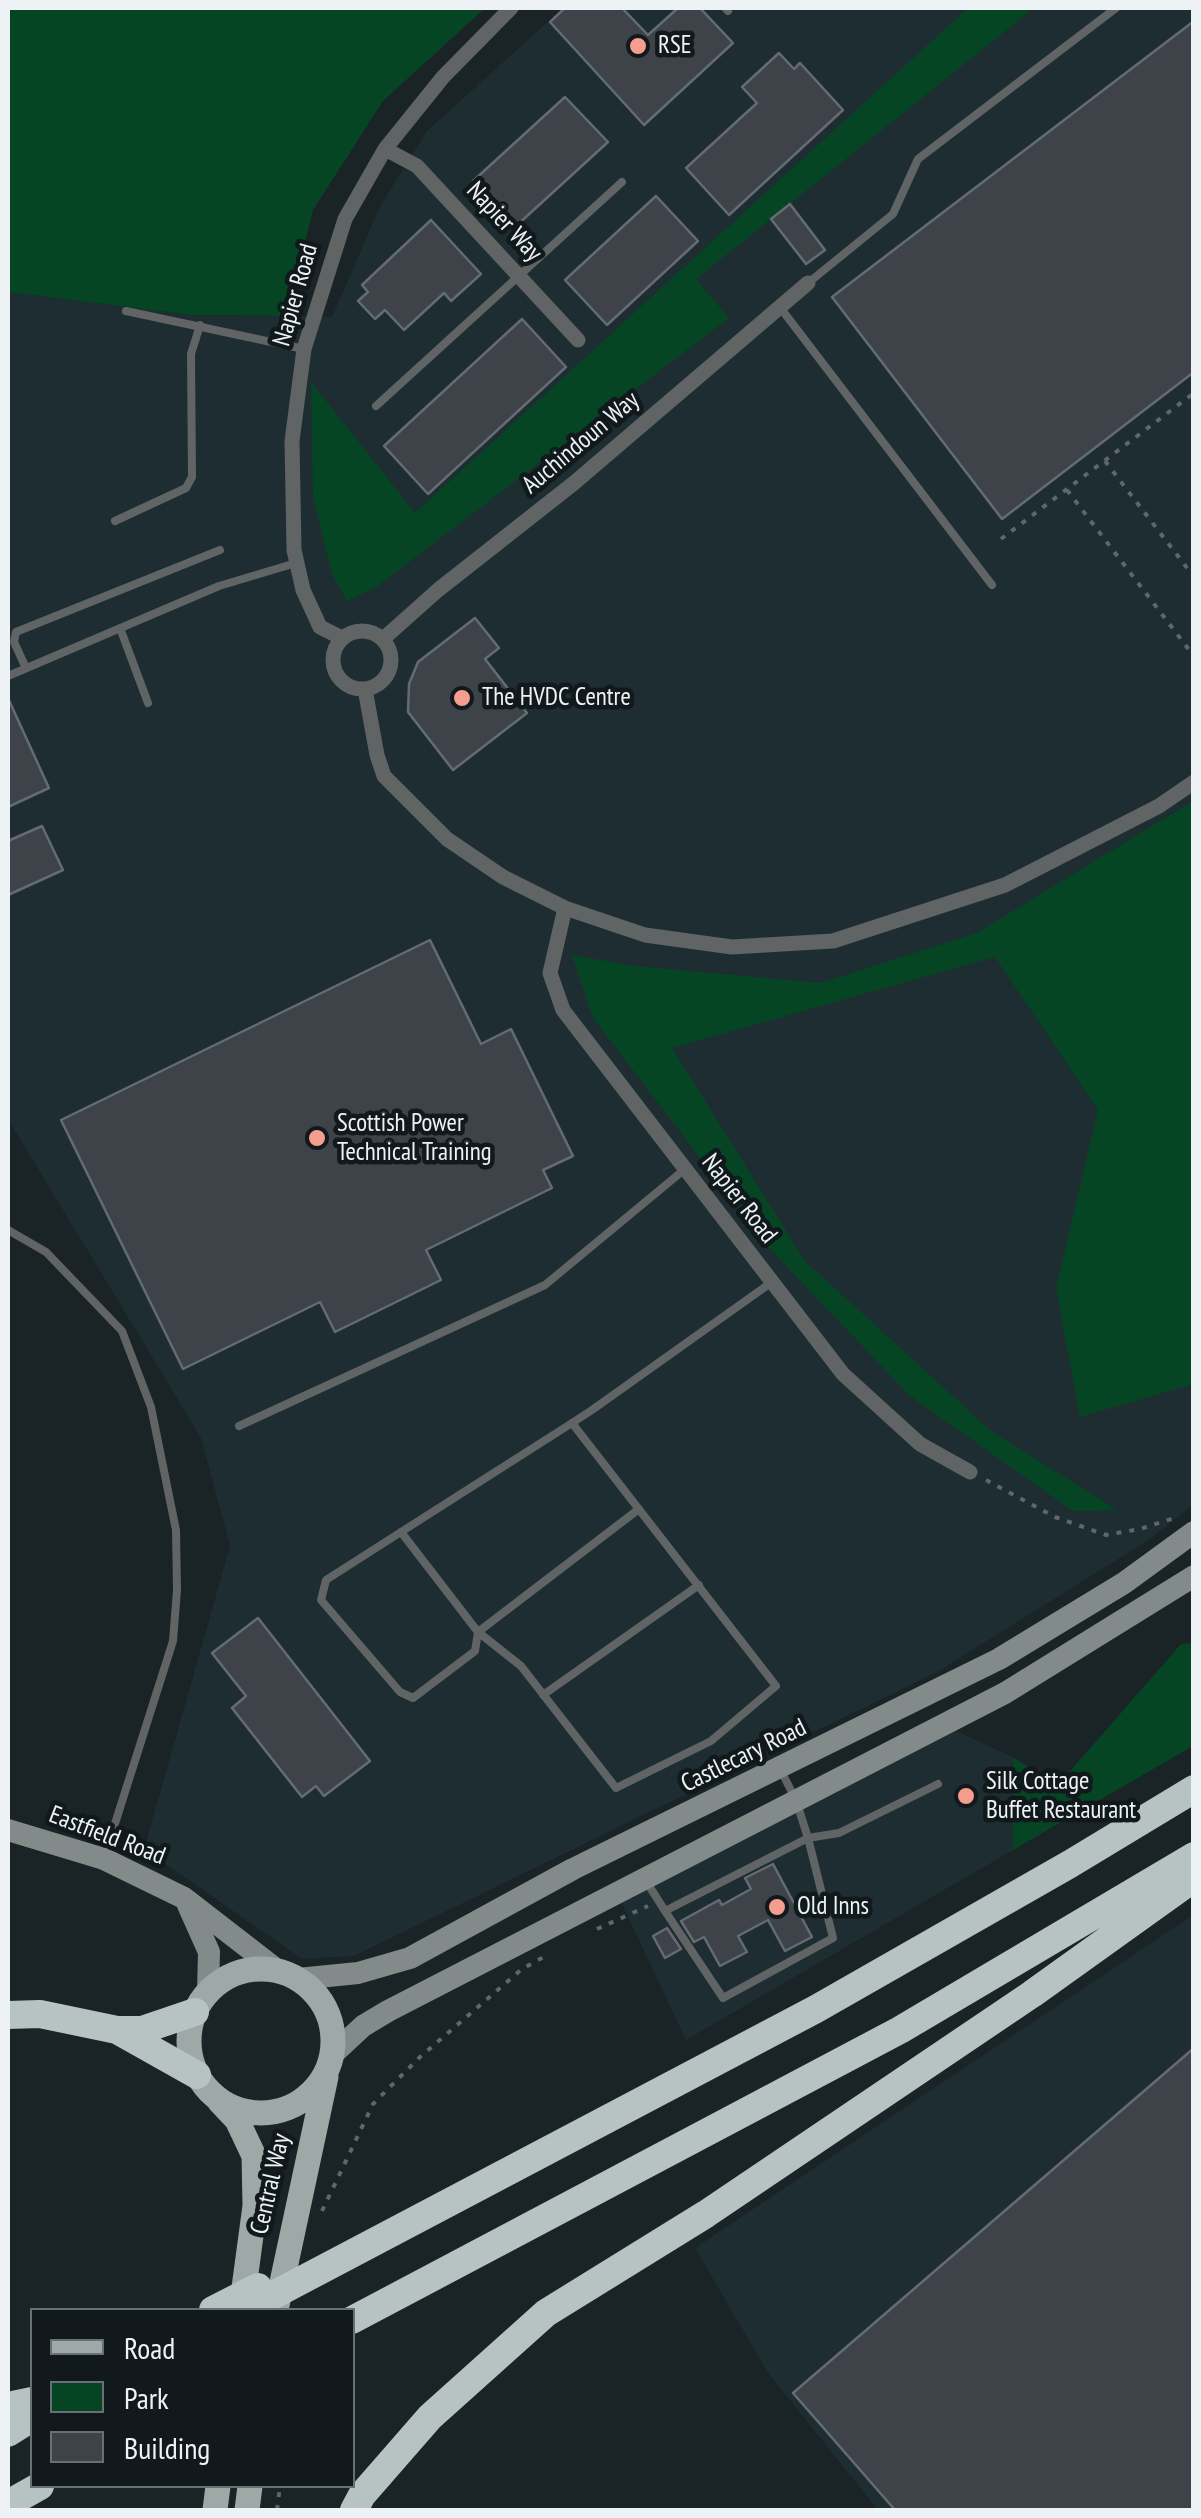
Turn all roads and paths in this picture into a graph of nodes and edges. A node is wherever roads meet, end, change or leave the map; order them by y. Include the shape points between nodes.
1 (512, 8) edge
2 (1116, 8) edge
3 (385, 149) junction
4 (622, 182) dead end
5 (520, 276) junction
6 (808, 284) joint
7 (779, 306) junction
8 (126, 310) dead end
9 (200, 325) junction
10 (578, 340) dead end
11 (304, 349) junction
12 (1194, 393) edge
13 (376, 406) dead end
14 (1105, 461) junction
15 (1066, 490) junction
16 (115, 522) dead end
17 (1001, 540) dead end
18 (220, 550) dead end
19 (296, 563) junction
20 (1194, 577) edge
21 (992, 586) dead end
22 (120, 628) junction
23 (342, 638) junction
24 (383, 639) junction
25 (1190, 651) dead end
26 (26, 668) junction
27 (8, 676) edge
28 (366, 689) junction
29 (148, 704) dead end
30 (1194, 782) edge
31 (565, 908) junction
32 (685, 1169) junction
33 (8, 1230) edge
34 (772, 1282) junction
35 (572, 1423) junction
36 (240, 1426) dead end
37 (970, 1472) joint
38 (639, 1509) junction
39 (1188, 1523) edge
40 (402, 1532) junction
41 (1194, 1576) edge
42 (699, 1585) junction
43 (478, 1632) junction
44 (544, 1696) junction
45 (780, 1770) junction
46 (938, 1784) dead end
47 (1194, 1789) edge
48 (796, 1800) junction
49 (8, 1830) edge
50 (808, 1838) junction
51 (1194, 1856) edge
52 (104, 1859) junction
53 (644, 1878) junction
54 (1194, 1878) edge
55 (184, 1898) junction
56 (657, 1902) junction
57 (665, 1911) junction
58 (594, 1930) dead end
59 (550, 1954) dead end
60 (287, 1975) junction
61 (201, 2002) junction
62 (8, 2015) edge
63 (117, 2030) junction
64 (330, 2064) junction
65 (197, 2075) junction
66 (216, 2098) junction
67 (317, 2221) dead end
68 (343, 2252) junction
69 (217, 2308) edge
70 (243, 2308) edge
71 (246, 2308) edge
72 (276, 2308) edge
73 (355, 2318) edge
74 (30, 2419) edge
75 (8, 2432) edge
76 (36, 2488) edge
77 (358, 2503) edge
78 (8, 2504) edge
79 (338, 2510) edge

1 - 3 street, Napier Road via 443,77
2 - 6 lane via 918,159 893,214
3 - 5 street, Napier Way via 417,166
3 - 11 street, Napier Road via 345,219
4 - 5 lane
5 - 10 street, Napier Way
5 - 13 lane
6 - 7 street, Auchindoun Way
7 - 21 lane
7 - 24 street, Auchindoun Way
8 - 9 lane
9 - 11 lane
9 - 16 lane via 190,354 192,477 186,488
11 - 19 street, Napier Road via 292,441
12 - 14 path
14 - 15 path
14 - 20 path
15 - 17 path
15 - 25 path
18 - 26 lane via 16,632
19 - 22 lane via 219,586
19 - 23 street, Napier Road via 320,626
22 - 26 lane
22 - 29 lane
23 - 24 street via 358,630
23 - 28 street via 333,654 335,672 348,686
24 - 28 street via 391,656 388,674
26 - 27 lane
28 - 31 street via 384,776 447,839
30 - 31 street via 1005,884 833,942 732,947 645,935
31 - 32 street, Napier Road via 550,973 563,1010
32 - 34 street, Napier Road
32 - 36 lane via 545,1285
33 - 52 lane via 46,1252 122,1331 151,1407 176,1530 174,1640
34 - 35 lane
34 - 37 street, Napier Road via 843,1374 920,1444
35 - 38 lane
35 - 40 lane
37 - 39 path via 1054,1517 1106,1535
38 - 42 lane
38 - 43 lane
39 - 45 main road, Castlecary Road via 1124,1582 999,1659
40 - 43 lane
40 - 43 lane via 326,1580 321,1600 400,1692 413,1698 474,1651
41 - 48 main road via 1005,1694
42 - 44 lane
42 - 44 lane via 776,1686 711,1740 616,1788
43 - 44 lane via 521,1666
45 - 48 lane
45 - 60 main road, Castlecary Road via 573,1869 410,1958 380,1968
46 - 50 lane via 840,1834
47 - 68 highway via 816,2010 550,2152
48 - 50 lane
48 - 53 main road
49 - 52 main road, Eastfield Road
50 - 57 lane
50 - 57 lane via 834,1938 723,1998
51 - 73 highway via 900,2030
52 - 55 main road, Eastfield Road
53 - 56 lane
53 - 64 main road via 388,2011 364,2026
54 - 77 highway via 771,2170 546,2313 430,2417
55 - 60 main road, Eastfield Road
55 - 61 main road, Eastfield Road via 209,1952
56 - 57 lane
56 - 58 path
59 - 67 path via 420,2056 374,2104
60 - 61 main road via 236,1973
60 - 64 main road via 317,1996 329,2016
61 - 63 highway via 142,2030
61 - 65 main road via 189,2032
62 - 63 highway via 40,2014
63 - 65 highway
64 - 66 main road via 302,2101 282,2110 260,2114
64 - 72 main road, Central Way
65 - 66 main road
66 - 70 main road, Central Way via 254,2156
68 - 69 highway
68 - 71 highway
74 - 75 highway
76 - 78 highway
77 - 79 highway

